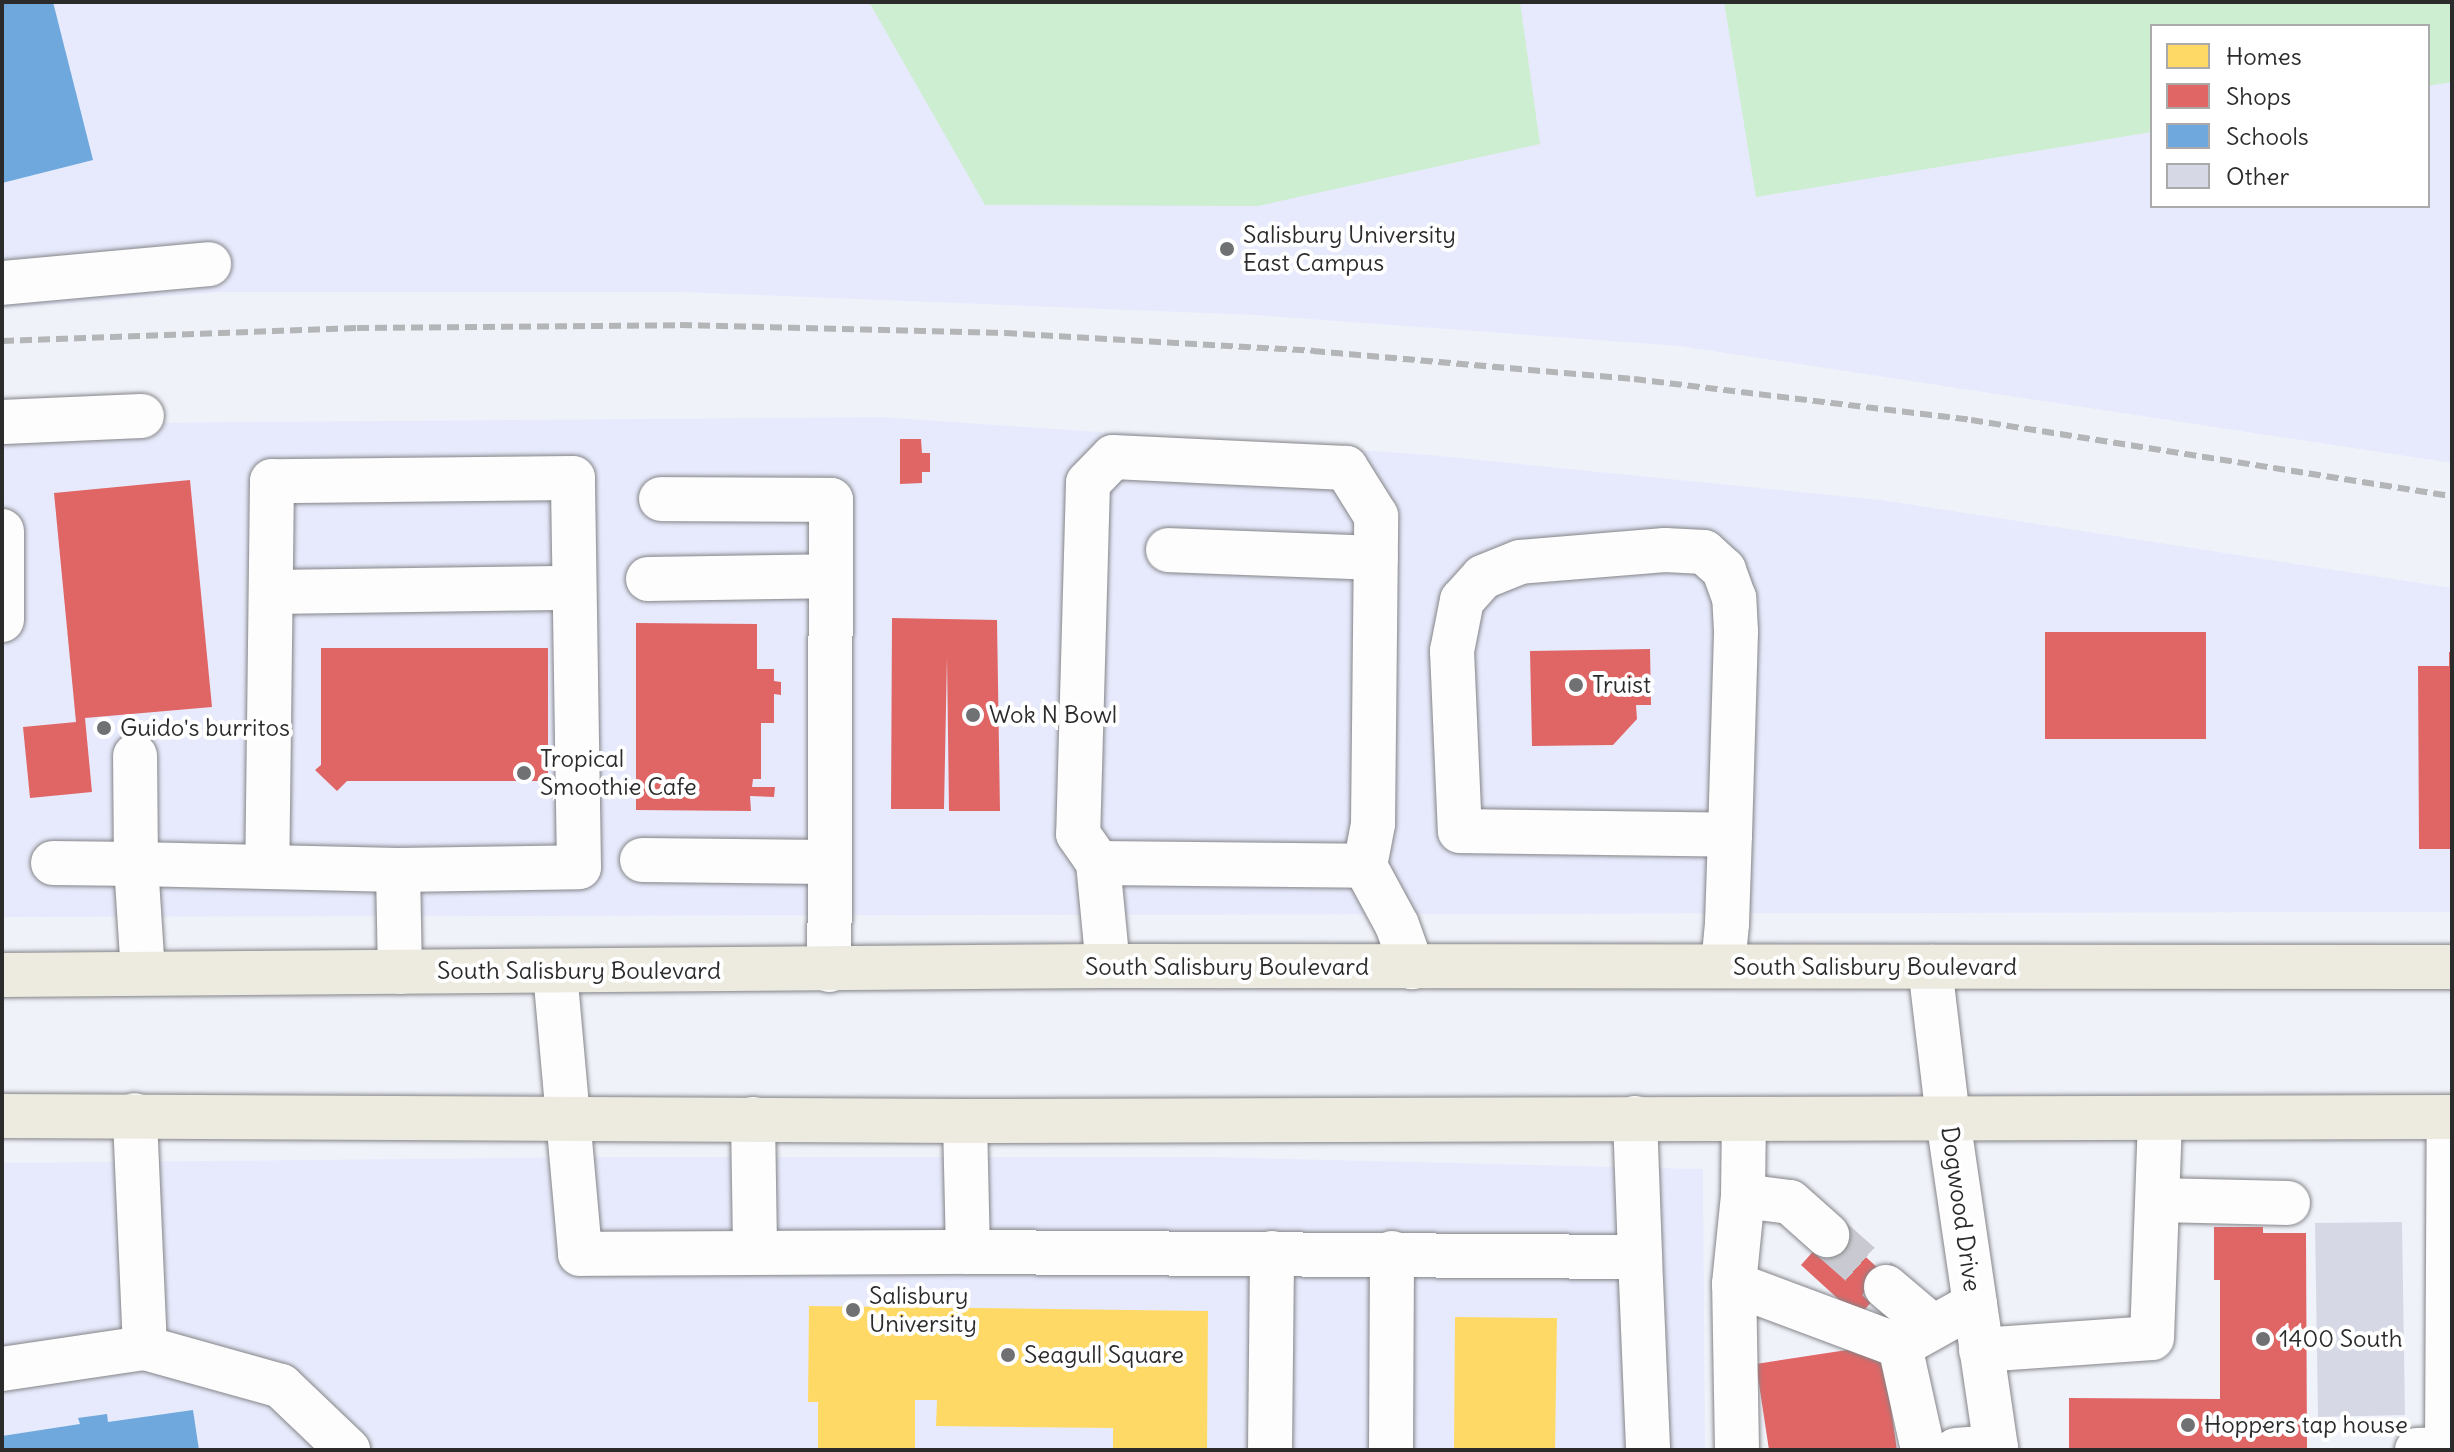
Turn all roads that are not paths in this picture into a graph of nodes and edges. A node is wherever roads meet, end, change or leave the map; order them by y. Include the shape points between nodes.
1 (209, 264) dead end
2 (2, 283) edge
3 (142, 416) dead end
4 (2, 422) edge
5 (661, 499) dead end
6 (2, 531) edge
7 (1168, 550) dead end
8 (1376, 558) junction
9 (830, 576) junction
10 (648, 579) dead end
11 (564, 588) junction
12 (271, 592) junction
13 (2, 620) edge
14 (135, 756) dead end
15 (1730, 835) junction
16 (642, 860) dead end
17 (828, 862) junction
18 (53, 863) dead end
19 (1098, 863) junction
20 (136, 864) junction
21 (1365, 866) junction
22 (267, 867) junction
23 (398, 870) junction
24 (1108, 966) junction
25 (1723, 966) junction
26 (1412, 967) junction
27 (1930, 967) junction
28 (2452, 967) edge
29 (829, 970) junction
30 (400, 972) junction
31 (555, 972) junction
32 (143, 973) junction
33 (2, 975) edge
34 (135, 1115) junction
35 (2, 1116) edge
36 (568, 1117) junction
37 (2450, 1117) edge
38 (1635, 1118) junction
39 (2160, 1118) junction
40 (753, 1119) junction
41 (1744, 1119) junction
42 (1948, 1119) junction
43 (965, 1121) junction
44 (1743, 1196) junction
45 (2158, 1200) junction
46 (2288, 1203) dead end
47 (1827, 1235) tunnel mouth
48 (755, 1252) junction
49 (968, 1252) junction
50 (1272, 1253) junction
51 (1392, 1253) junction
52 (1640, 1257) junction
53 (1734, 1284) junction
54 (1886, 1287) tunnel mouth
55 (1975, 1304) junction
56 (1916, 1336) junction
57 (145, 1348) junction
58 (1981, 1350) junction
59 (2, 1369) edge
60 (1983, 1449) edge
61 (348, 1450) edge
62 (1270, 1450) edge
63 (1391, 1450) edge
64 (1648, 1450) edge
65 (1737, 1450) edge
66 (1923, 1450) edge
67 (2417, 1450) edge

1 - 2 street
3 - 4 street
5 - 9 street via 831,500
6 - 13 street
7 - 8 street
8 - 19 street via 1376,516 1346,468 1113,457 1088,483 1078,834
8 - 21 street via 1373,824
9 - 10 street
9 - 17 street
11 - 12 street
11 - 12 street via 573,478 272,481
11 - 23 street via 579,867
12 - 22 street
14 - 20 street
15 - 15 street via 1736,631 1734,598 1724,570 1704,552 1665,550 1520,562 1483,577 1462,600 1452,651 1460,831
15 - 25 street
16 - 17 street
17 - 29 street
18 - 20 street
19 - 21 street
19 - 24 street
20 - 22 street
20 - 32 street
21 - 26 street via 1397,925
22 - 23 street
23 - 30 street
24 - 26 main road, South Salisbury Boulevard
24 - 29 main road, South Salisbury Boulevard
25 - 26 main road, South Salisbury Boulevard
25 - 27 main road, South Salisbury Boulevard
27 - 28 main road, South Salisbury Boulevard
27 - 42 street, Dogwood Drive
29 - 31 main road, South Salisbury Boulevard
30 - 31 main road, South Salisbury Boulevard
30 - 32 main road, South Salisbury Boulevard
31 - 36 street
32 - 33 main road, South Salisbury Boulevard
34 - 35 main road
34 - 36 main road
34 - 57 street
36 - 40 main road
36 - 48 street via 580,1254
37 - 39 main road
37 - 67 street via 2447,1449
38 - 41 main road
38 - 43 main road
38 - 52 street
39 - 42 main road
39 - 45 street
40 - 43 main road
40 - 48 street
41 - 42 main road
41 - 44 street
42 - 55 street, Dogwood Drive
43 - 49 street
44 - 47 street via 1790,1202
44 - 53 street
45 - 46 street
45 - 58 street via 2152,1338
48 - 49 street
49 - 50 street
50 - 51 street
50 - 62 street
51 - 52 street
51 - 63 street
52 - 64 street
53 - 56 street
53 - 65 street
54 - 56 street
55 - 56 street
55 - 58 street, Dogwood Drive
56 - 66 street
57 - 59 street
57 - 61 street via 281,1386
58 - 60 street, Dogwood Drive

